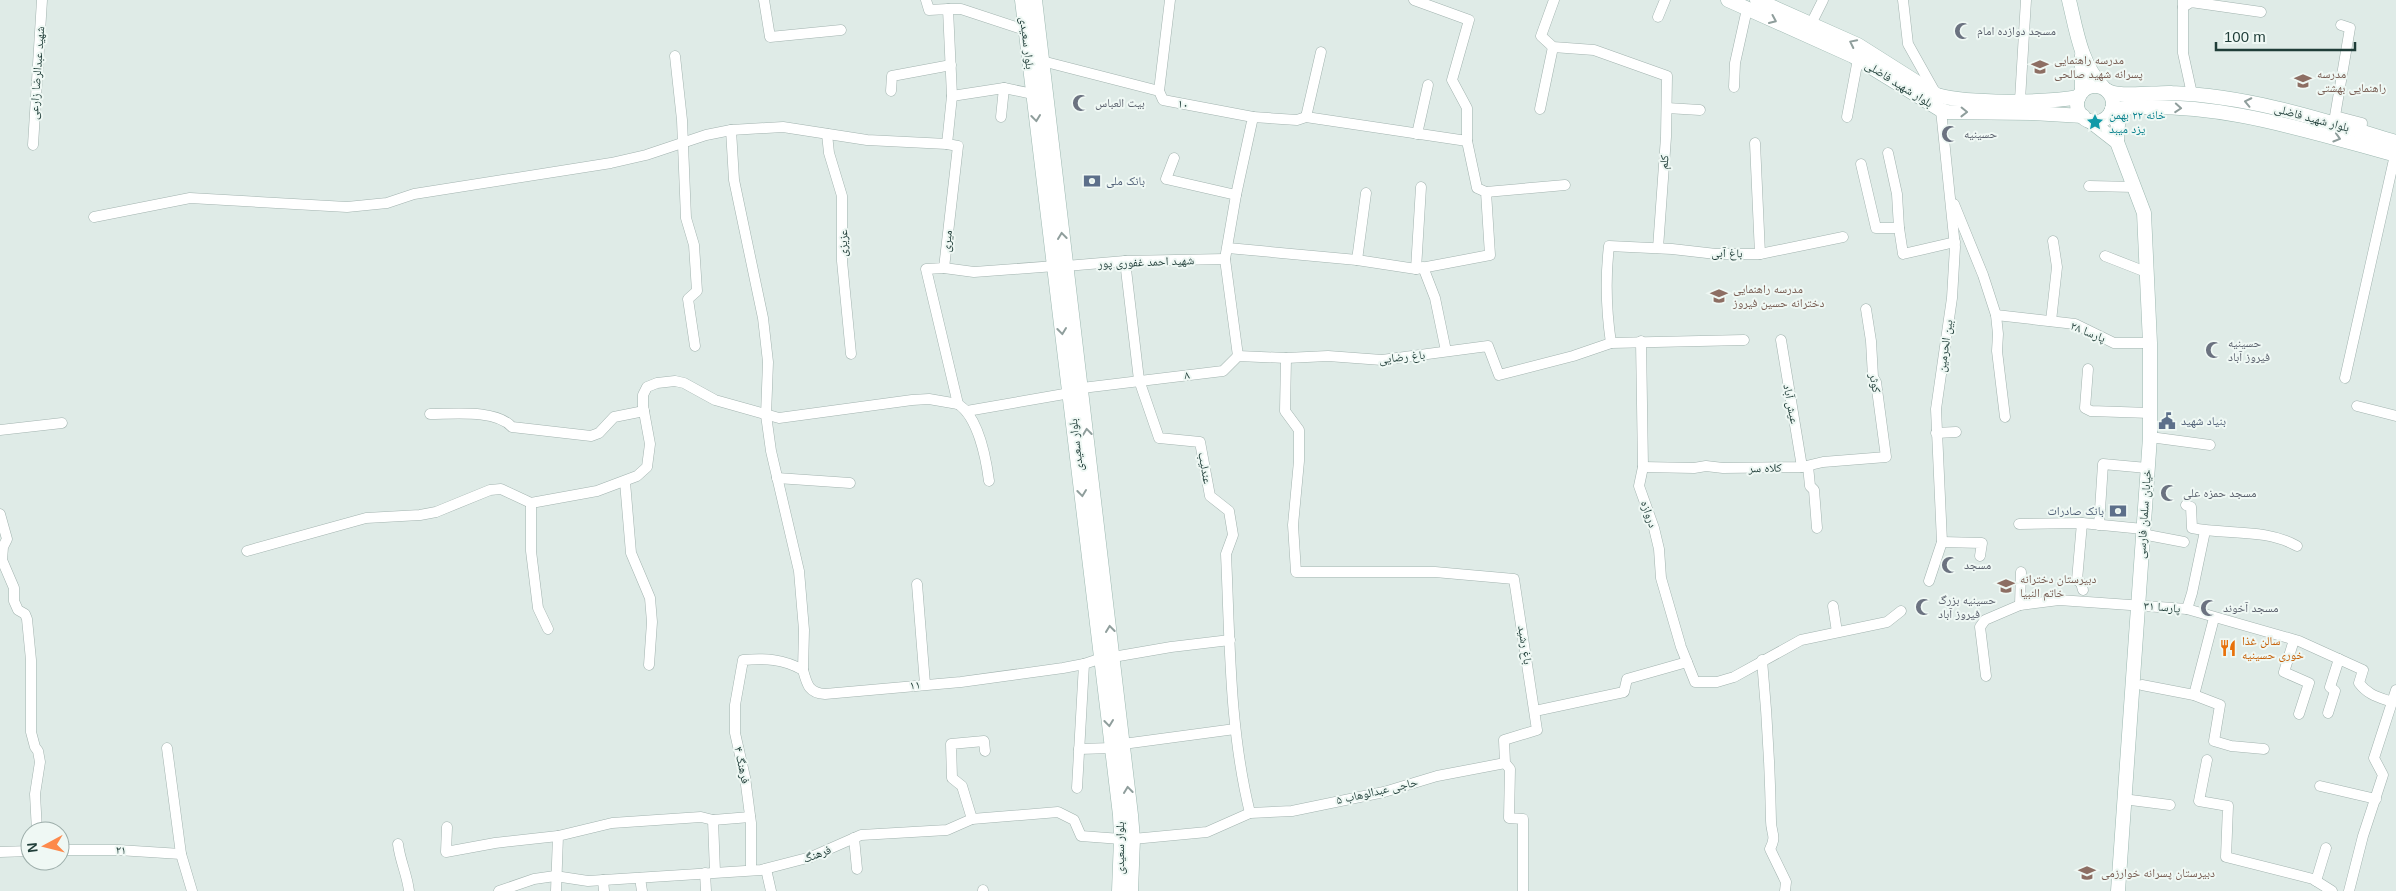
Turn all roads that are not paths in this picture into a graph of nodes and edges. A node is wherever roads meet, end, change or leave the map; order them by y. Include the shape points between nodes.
1 (42, 0) edge
2 (764, 0) edge
3 (926, 0) edge
4 (1022, 0) edge
5 (1035, 0) edge
6 (1170, 0) edge
7 (1414, 0) edge
8 (1554, 0) edge
9 (1666, 0) edge
10 (1728, 0) edge
11 (1823, 0) edge
12 (1903, 0) edge
13 (2026, 0) edge
14 (2069, 0) edge
15 (2183, 3) edge
16 (1752, 4) edge
17 (948, 9) junction
18 (2262, 12) dead end
19 (1658, 17) dead end
20 (1811, 24) junction
21 (2341, 25) dead end
22 (841, 30) dead end
23 (1025, 30) junction
24 (1553, 47) junction
25 (1321, 52) dead end
26 (2082, 52) junction
27 (675, 56) dead end
28 (1858, 59) junction
29 (1042, 61) junction
30 (951, 65) junction
31 (1881, 66) junction
32 (1428, 85) dead end
33 (1734, 87) dead end
34 (1004, 88) junction
35 (2106, 89) junction
36 (1159, 91) junction
37 (891, 92) dead end
38 (1033, 94) junction
39 (2080, 94) junction
40 (2192, 94) junction
41 (1937, 95) junction
42 (952, 96) junction
43 (2020, 100) junction
44 (1667, 108) junction
45 (1540, 109) dead end
46 (1700, 110) dead end
47 (1941, 110) junction
48 (2112, 111) junction
49 (1001, 117) dead end
50 (1253, 117) junction
51 (1306, 117) junction
52 (1848, 117) dead end
53 (2087, 118) junction
54 (731, 130) junction
55 (2361, 132) junction
56 (827, 134) junction
57 (1417, 134) junction
58 (1467, 141) junction
59 (682, 142) junction
60 (2116, 142) junction
61 (1755, 143) dead end
62 (947, 144) junction
63 (33, 145) dead end
64 (2396, 151) edge
65 (1888, 153) dead end
66 (1174, 158) dead end
67 (1861, 164) dead end
68 (1565, 185) dead end
69 (2089, 186) dead end
70 (2135, 187) junction
71 (1421, 188) dead end
72 (1486, 192) junction
73 (1366, 193) dead end
74 (1236, 195) junction
75 (1951, 197) junction
76 (94, 217) dead end
77 (1899, 228) junction
78 (1843, 237) dead end
79 (1955, 242) junction
80 (2053, 242) dead end
81 (1228, 248) junction
82 (1658, 248) junction
83 (1760, 254) junction
84 (2105, 256) dead end
85 (1225, 259) junction
86 (1356, 260) junction
87 (1125, 261) junction
88 (1060, 266) junction
89 (944, 268) junction
90 (1419, 268) junction
91 (2146, 272) junction
92 (1866, 308) dead end
93 (1996, 315) junction
94 (2051, 321) junction
95 (1744, 340) dead end
96 (1781, 340) dead end
97 (1641, 341) junction
98 (1611, 342) junction
99 (2150, 343) junction
100 (695, 346) dead end
101 (1446, 351) junction
102 (851, 354) dead end
103 (1238, 356) junction
104 (1286, 358) junction
105 (2088, 369) dead end
106 (2345, 378) dead end
107 (1139, 380) junction
108 (1076, 390) junction
109 (958, 404) junction
110 (2357, 406) dead end
111 (644, 411) junction
112 (968, 411) junction
113 (2150, 413) junction
114 (430, 414) dead end
115 (766, 415) junction
116 (2396, 416) edge
117 (2005, 417) dead end
118 (62, 423) dead end
119 (0, 430) edge
120 (1956, 432) dead end
121 (1936, 433) junction
122 (2150, 438) junction
123 (2210, 445) dead end
124 (1886, 457) joint
125 (1643, 467) junction
126 (1805, 467) junction
127 (2147, 468) junction
128 (777, 478) junction
129 (989, 481) dead end
130 (625, 482) junction
131 (850, 483) dead end
132 (530, 502) junction
133 (2186, 506) dead end
134 (0, 514) edge
135 (2082, 523) junction
136 (2019, 524) dead end
137 (2099, 525) junction
138 (1818, 528) dead end
139 (2206, 531) junction
140 (2143, 532) junction
141 (1942, 542) junction
142 (2184, 542) dead end
143 (2297, 546) dead end
144 (247, 551) dead end
145 (1980, 556) dead end
146 (2021, 572) dead end
147 (1929, 581) dead end
148 (917, 584) dead end
149 (2083, 590) dead end
150 (2020, 605) junction
151 (2137, 605) junction
152 (1833, 606) dead end
153 (2187, 609) junction
154 (1901, 611) dead end
155 (2214, 618) junction
156 (548, 629) dead end
157 (1837, 632) junction
158 (1230, 640) junction
159 (2294, 640) junction
160 (1107, 658) junction
161 (2339, 659) junction
162 (1762, 660) junction
163 (1687, 662) junction
164 (1084, 664) junction
165 (649, 665) dead end
166 (803, 670) junction
167 (1986, 676) dead end
168 (925, 684) junction
169 (2142, 685) dead end
170 (2396, 690) edge
171 (2194, 694) junction
172 (2392, 702) junction
173 (1535, 711) junction
174 (2328, 713) dead end
175 (2299, 714) dead end
176 (1235, 729) junction
177 (1118, 746) junction
178 (167, 748) dead end
179 (1079, 749) junction
180 (2264, 749) dead end
181 (985, 751) dead end
182 (2207, 760) dead end
183 (1505, 764) junction
184 (2320, 786) dead end
185 (1077, 788) dead end
186 (2376, 799) junction
187 (2123, 800) junction
188 (2170, 805) dead end
189 (1250, 812) junction
190 (750, 817) junction
191 (972, 819) junction
192 (712, 820) junction
193 (37, 821) edge
194 (447, 827) dead end
195 (558, 836) junction
196 (854, 838) junction
197 (1127, 839) junction
198 (398, 844) dead end
199 (2326, 848) dead end
200 (70, 850) edge
201 (20, 851) edge
202 (0, 852) edge
203 (181, 854) junction
204 (766, 869) junction
205 (857, 869) dead end
206 (751, 870) junction
207 (710, 872) junction
208 (555, 876) junction
209 (640, 878) junction
210 (603, 880) junction
211 (2316, 881) junction
212 (506, 890) edge
213 (192, 891) edge
214 (409, 891) edge
215 (556, 891) edge
216 (604, 891) edge
217 (642, 891) edge
218 (706, 891) edge
219 (772, 891) edge
220 (1119, 891) edge
221 (1131, 891) edge
222 (1522, 891) edge
223 (1785, 891) edge
224 (2118, 891) edge
225 (2332, 891) edge
226 (2349, 891) edge

1 - 63 street, شهید عبدالرضا زارعی
2 - 22 street via 770,37
3 - 17 street via 929,10
4 - 23 main road, بلوار سعیدی
5 - 29 main road, بلوار سعیدی
6 - 36 street
7 - 58 street via 1469,20 1452,80 1468,108
8 - 24 street via 1541,36
9 - 19 street
10 - 16 main road, بلوار شهید فاضلی
11 - 20 street
12 - 41 street via 1908,44
13 - 43 street
14 - 26 main road
15 - 18 street
15 - 40 street via 2183,53
16 - 20 main road, بلوار شهید فاضلی
16 -> 28 main road, بلوار شهید فاضلی
16 - 33 street via 1735,62
17 - 23 street via 961,9
17 - 30 street
31 -> 20 main road, بلوار شهید فاضلی via 1858,45
21 - 55 street via 2350,28 2335,116 2362,123
23 - 38 main road, بلوار سعیدی
24 - 44 street, کلم via 1594,50 1667,76
24 - 45 street
25 - 51 street
26 - 35 main road via 2091,72
26 - 39 main road
27 - 59 street
28 - 31 main road, بلوار شهید فاضلی
28 - 52 street
29 - 36 street, ۱۰
88 -> 29 main road, بلوار سعیدی
30 - 37 street via 892,76
30 - 42 street
31 - 41 main road, بلوار شهید فاضلی
31 - 47 main road, بلوار شهید فاضلی
32 - 57 street
34 - 38 street
34 - 42 street
34 - 49 street
35 - 39 main road via 2092,86
35 - 40 main road, بلوار شهید فاضلی via 2120,95
35 - 48 main road via 2113,100
36 - 50 street, ۱۰ via 1163,100
38 -> 88 main road, بلوار سعیدی
39 - 43 main road, بلوار شهید فاضلی via 2058,100
39 - 53 main road via 2078,107
55 -> 40 main road, بلوار شهید فاضلی via 2285,110 2225,97
41 - 43 main road, بلوار شهید فاضلی
42 - 62 street
44 - 46 street
44 - 82 street, کلم
47 -> 53 main road, بلوار شهید فاضلی
47 - 75 street, بین الحرمین
48 - 53 main road via 2102,120
48 - 60 main road, خیابان سلمان فارسی via 2118,124
48 -> 64 main road, بلوار شهید فاضلی via 2155,106 2220,111
50 - 51 street via 1297,120
50 - 74 street
51 - 57 street
53 - 60 main road, خیابان سلمان فارسی
54 - 56 street via 783,127
54 - 59 street
54 - 115 street via 734,180 764,327 768,362
55 - 64 main road, بلوار شهید فاضلی
56 - 62 street via 867,140
56 - 102 street, عزیزی via 829,153 842,196 842,261
57 - 58 street
58 - 72 street via 1477,188
59 - 76 street via 611,163 423,192 387,203 347,207 190,198
59 - 100 street via 686,218 698,274 697,291 688,299
60 - 70 main road, خیابان سلمان فارسی
61 - 83 street
62 - 89 street, میری via 958,146
64 - 106 street
65 - 77 street via 1897,194
66 - 74 street via 1166,179
67 - 77 street via 1876,228
68 - 72 street
69 - 70 street
70 - 91 main road, خیابان سلمان فارسی via 2144,213
71 - 90 street
72 - 90 street via 1490,255
73 - 86 street
74 - 81 street
75 - 79 street, بین الحرمین
75 - 93 street
77 - 79 street via 1903,254
78 - 83 street, باغ آبی
79 - 121 street, بین الحرمین via 1952,298 1936,409
80 - 94 street via 2057,267
81 - 85 street
81 - 86 street
82 - 83 street, باغ آبی via 1716,254
82 - 98 street, باغ آبی via 1609,246 1606,308
84 - 91 street
85 - 87 street, شهید احمد غفوری پور
85 - 103 street
86 - 90 street
87 - 88 street, شهید احمد غفوری پور
87 - 107 street
88 - 89 street, شهید احمد غفوری پور via 974,272
88 - 108 main road, بلوار سعیدی
89 - 109 street, میری via 926,269
90 - 101 street via 1436,298
91 - 99 main road, خیابان سلمان فارسی
92 - 124 street, کوثر
93 - 94 street, پارسا ۲۸
93 - 117 street
94 - 99 street, پارسا ۲۸ via 2075,324 2114,343
95 - 97 street
96 - 126 street, عیش آباد
97 - 98 street
97 - 125 street, دروازه
98 - 101 street, باغ رضایی via 1573,356 1499,375 1488,346
99 - 113 main road, خیابان سلمان فارسی
101 - 104 street, باغ رضایی via 1382,360 1328,356
103 - 104 street
103 - 107 street, ۸ via 1224,370
104 - 173 street, باغ رشید via 1285,410 1299,430 1293,525 1296,572 1435,572 1514,579
105 - 113 street via 2085,408 2091,411
107 - 108 street, ۸
107 - 158 street, عندلیب via 1159,438 1200,442 1210,496 1229,511 1233,535 1226,554
108 - 112 street, ۸
108 - 160 main road, بلوار سعیدی
109 - 112 street
109 - 115 street via 929,399 805,416 779,418
110 - 116 street
111 - 114 street via 614,417 599,433 591,436 512,426 495,416
111 - 115 street via 643,395 648,387 675,381 694,387 715,400
111 - 130 street via 650,444 647,467
112 - 129 street
113 - 122 main road, خیابان سلمان فارسی
115 - 128 street
118 - 119 street
120 - 121 street
121 - 141 street, بین الحرمین
122 - 123 street
122 - 127 main road, خیابان سلمان فارسی
124 - 126 street, کلاه سر via 1823,462
125 - 126 street, کلاه سر
125 - 163 street, دروازه via 1640,486 1654,528 1661,578
126 - 138 street, عیش آباد via 1814,490
127 - 137 street via 2103,464
127 - 140 main road, خیابان سلمان فارسی
128 - 131 street
128 - 166 street via 799,571 804,630
130 - 132 street
130 - 165 street via 631,553 650,598
132 - 144 street via 501,489 490,490 436,512 366,518
132 - 156 street via 531,551 538,608
133 - 139 street via 2190,507 2192,528
134 - 193 street via 7,539 2,560 14,588 14,601 27,619 31,660 31,732 40,762 35,794
135 - 136 street
135 - 137 street
135 - 149 street via 2077,580
137 - 140 street
139 - 143 street via 2264,535 2284,539
139 - 153 street
140 - 142 street
140 - 151 main road, خیابان سلمان فارسی
141 - 145 street via 1982,542
141 - 147 street, بین الحرمین
146 - 150 street
148 - 168 street
150 - 151 street, پارسا ۳۱ via 2059,600
150 - 167 street, پارسا ۳۱ via 1985,620 1980,627
151 - 153 street, پارسا ۳۱
151 - 187 main road, خیابان سلمان فارسی
152 - 157 street
153 - 155 street, پارسا ۳۱
154 - 157 street via 1887,622
155 - 159 street, پارسا ۳۱
155 - 171 street
157 - 162 street via 1801,640
158 - 160 street, ۱۱
158 - 176 street
159 - 161 street, پارسا ۳۱
159 - 175 street via 2284,672 2309,682
160 - 164 street, ۱۱
160 - 177 main road, بلوار سعیدی
161 - 172 street, پارسا ۳۱ via 2362,670 2358,683 2370,695
161 - 174 street via 2330,687 2335,691
162 - 163 street, دروازه via 1717,682 1695,682
162 - 223 street via 1774,832 1770,849 1786,882
163 - 173 street via 1627,679 1624,692
164 - 168 street, ۱۱
164 - 179 street
166 - 168 street, ۱۱ via 810,690 816,693
166 - 190 street, فرهنگ ۴ via 789,662 769,658 743,660 735,705 735,733
169 - 171 street
170 - 172 street
171 - 180 street via 2220,705 2214,741
172 - 186 street via 2374,758 2383,775
173 - 183 street, باغ رشید via 1537,730 1504,740
176 - 177 street
176 - 189 street via 1240,774
177 - 179 street
177 - 197 main road, بلوار سعیدی
178 - 203 street
179 - 185 street
181 - 191 street via 984,742 951,744 952,778 962,786
182 - 211 street via 2199,801 2228,806 2226,857
183 - 189 street, حاجی عبدالوهاب ۵ via 1437,776 1384,792 1292,811
183 - 222 street via 1510,769 1509,818 1523,819
184 - 186 street
186 - 226 street
187 - 188 street
187 - 224 main road, خیابان سلمان فارسی
189 - 197 street via 1207,832
190 - 192 street
190 - 206 street, فرهنگ ۴
191 - 196 street, فرهنگ via 947,830 878,832
191 - 197 street, فرهنگ via 1058,812 1074,820 1081,836
192 - 195 street via 701,817 612,823
192 - 207 street
194 - 195 street via 446,852
195 - 208 street
196 - 204 street, فرهنگ via 811,857
196 - 205 street
197 - 220 main road, بلوار سعیدی
197 - 221 main road, بلوار سعیدی
198 - 214 street
199 - 211 street
200 - 203 street, ۲۱
201 - 202 street
203 - 213 street
204 - 206 street, فرهنگ
204 - 219 street
206 - 207 street, فرهنگ
207 - 209 street, فرهنگ
207 - 218 street
208 - 210 street, فرهنگ
208 - 212 street, فرهنگ via 534,879
208 - 215 street
209 - 210 street, فرهنگ
209 - 217 street
210 - 216 street
211 - 225 street

